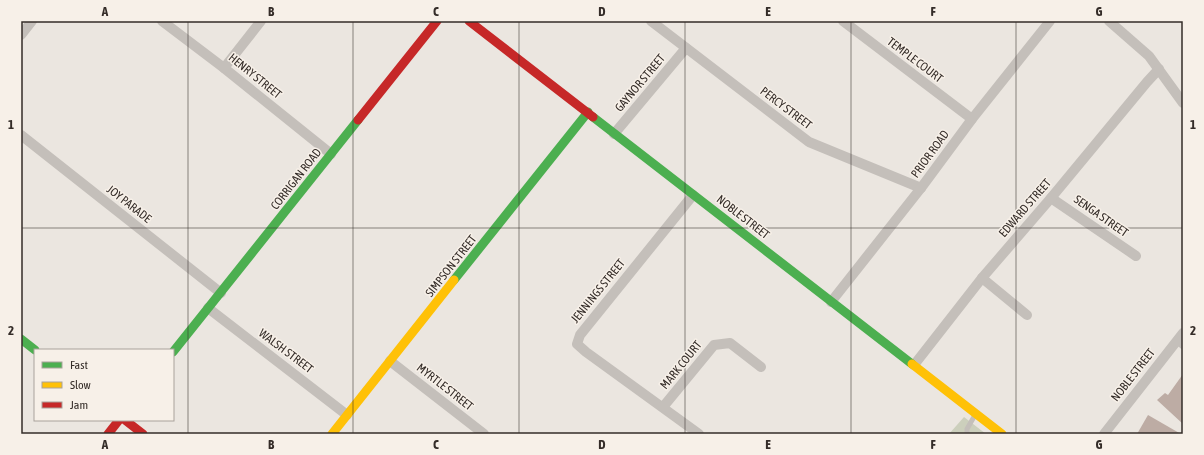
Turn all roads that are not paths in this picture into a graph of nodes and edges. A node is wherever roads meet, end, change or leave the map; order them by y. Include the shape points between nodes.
1 (32, 21) edge
2 (162, 21) edge
3 (261, 21) edge
4 (437, 21) edge
5 (468, 21) edge
6 (651, 21) edge
7 (843, 21) edge
8 (1109, 21) edge
9 (1046, 22) edge
10 (21, 35) edge
11 (686, 48) junction
12 (224, 68) junction
13 (1159, 69) junction
14 (1183, 103) edge
15 (588, 112) junction
16 (972, 119) junction
17 (614, 134) junction
18 (21, 135) edge
19 (331, 154) junction
20 (922, 188) junction
21 (693, 195) junction
22 (1051, 198) junction
23 (1136, 256) dead end
24 (982, 278) junction
25 (221, 293) junction
26 (831, 302) junction
27 (208, 308) junction
28 (1026, 315) dead end
29 (1183, 333) edge
30 (21, 339) edge
31 (1180, 344) edge
32 (34, 349) edge
33 (174, 351) edge
34 (390, 361) junction
35 (914, 365) junction
36 (761, 367) dead end
37 (663, 407) junction
38 (977, 414) junction
39 (348, 415) junction
40 (118, 421) edge
41 (126, 421) edge
42 (108, 434) edge
43 (143, 434) edge
44 (332, 434) edge
45 (484, 434) edge
46 (699, 434) edge
47 (967, 434) edge
48 (1002, 434) edge
49 (1104, 434) edge

1 - 10 street
2 - 12 street, HENRY STREET
3 - 12 street
4 - 19 street, CORRIGAN ROAD
5 - 15 street, NOBLE STREET
6 - 11 street, PERCY STREET
7 - 16 street, TEMPLE COURT
8 - 13 street via 1149,56
9 - 16 street, PRIOR ROAD
11 - 17 street, GAYNOR STREET
11 - 20 street, PERCY STREET via 809,142
12 - 19 street, HENRY STREET
13 - 14 street
13 - 22 street, EDWARD STREET
15 - 17 street, NOBLE STREET
15 - 34 street, SIMPSON STREET
16 - 20 street, PRIOR ROAD
17 - 21 street, NOBLE STREET
18 - 25 street, JOY PARADE
19 - 25 street, CORRIGAN ROAD
20 - 26 street, PRIOR ROAD
21 - 26 street, NOBLE STREET
21 - 37 street, JENNINGS STREET via 580,335 577,344
22 - 23 street, SENGA STREET
22 - 24 street, EDWARD STREET
24 - 28 street
24 - 35 street, EDWARD STREET
25 - 27 street, CORRIGAN ROAD
26 - 35 street, NOBLE STREET
27 - 33 street, CORRIGAN ROAD
27 - 39 street, WALSH STREET
29 - 31 street, NOBLE STREET
30 - 32 street
31 - 49 street, NOBLE STREET
34 - 39 street, SIMPSON STREET
34 - 45 street, MYRTLE STREET
35 - 38 street, NOBLE STREET
36 - 37 street, MARK COURT via 730,343 714,345
37 - 46 street, JENNINGS STREET
38 - 47 lane via 967,429
38 - 48 street, NOBLE STREET
39 - 44 street, SIMPSON STREET
40 - 42 street
41 - 43 street

